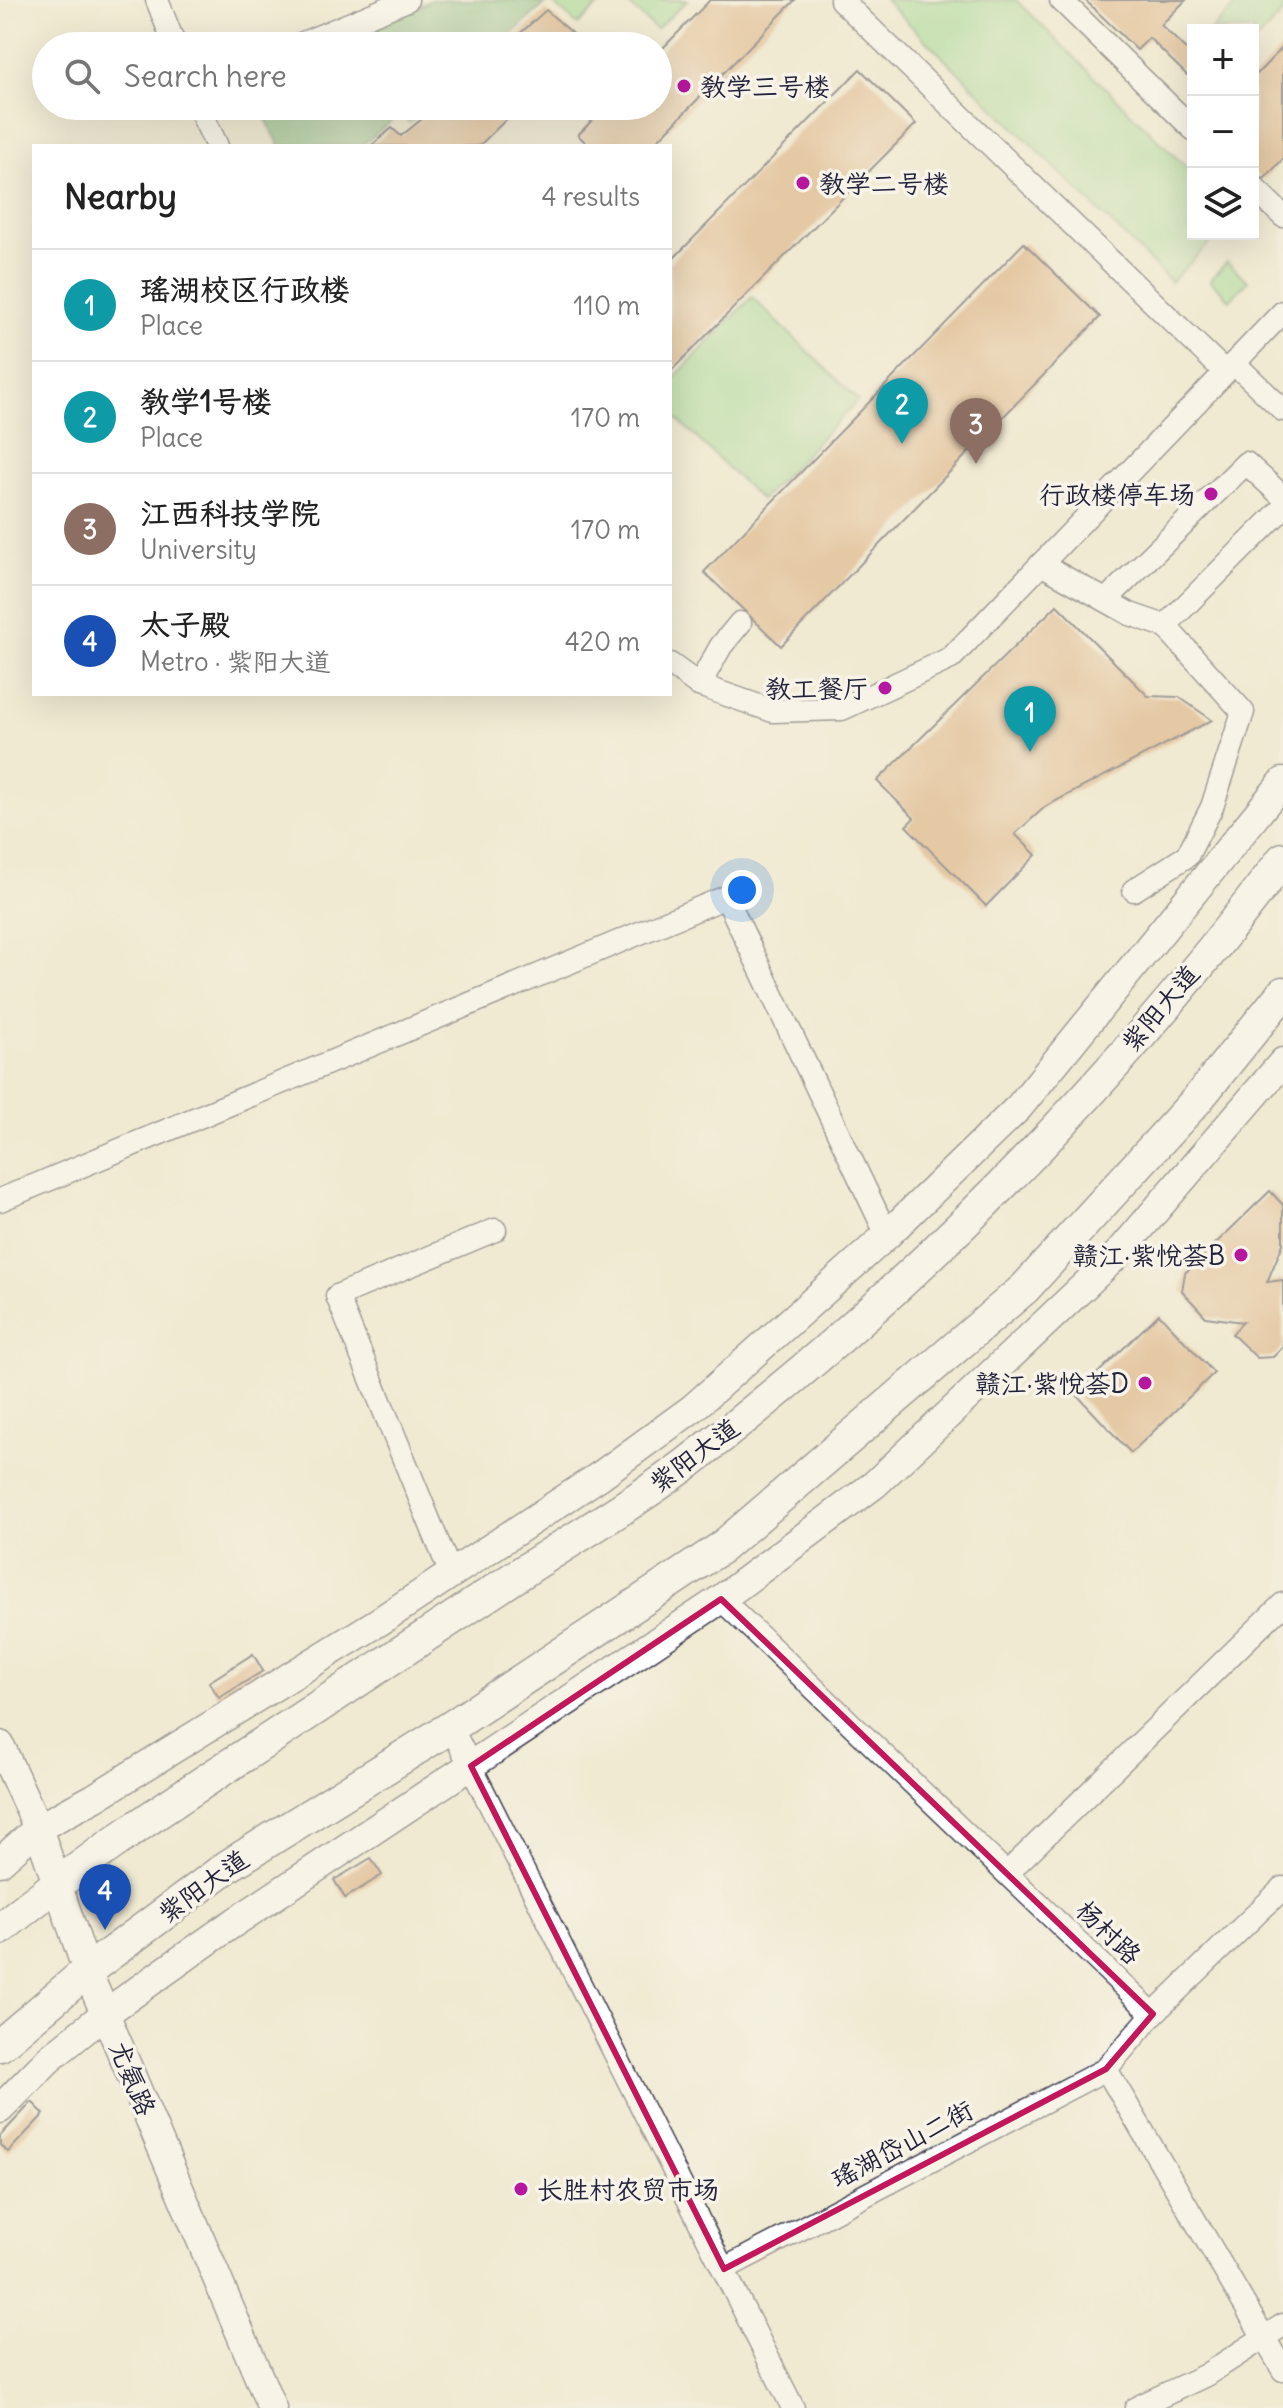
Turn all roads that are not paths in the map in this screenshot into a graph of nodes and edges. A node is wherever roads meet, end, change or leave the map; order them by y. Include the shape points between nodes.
1 (157, 0) edge
2 (407, 0) edge
3 (841, 0) edge
4 (1068, 3) edge
5 (170, 32) edge
6 (330, 32) edge
7 (205, 120) edge
8 (1187, 123) edge
9 (216, 144) edge
10 (1259, 193) edge
11 (1283, 216) edge
12 (1283, 312) edge
13 (1229, 367) junction
14 (1283, 410) edge
15 (1283, 497) edge
16 (1283, 508) edge
17 (1041, 564) junction
18 (1106, 600) junction
19 (740, 623) dead end
20 (1165, 626) junction
21 (672, 665) edge
22 (699, 685) junction
23 (1283, 782) edge
24 (1283, 859) edge
25 (1134, 890) dead end
26 (1283, 993) edge
27 (1283, 1062) edge
28 (0, 1200) edge
29 (495, 1230) dead end
30 (887, 1235) junction
31 (451, 1574) junction
32 (721, 1599) junction
33 (1283, 1604) edge
34 (451, 1727) junction
35 (0, 1745) edge
36 (471, 1766) junction
37 (38, 1828) junction
38 (0, 1862) edge
39 (1007, 1873) junction
40 (55, 1884) junction
41 (1283, 1888) edge
42 (0, 1929) edge
43 (87, 1971) junction
44 (106, 2013) junction
45 (1153, 2014) junction
46 (0, 2045) edge
47 (1106, 2069) junction
48 (0, 2109) edge
49 (724, 2269) junction
50 (1283, 2325) edge
51 (1264, 2339) junction
52 (1283, 2370) edge
53 (272, 2408) edge
54 (793, 2408) edge
55 (1136, 2408) edge

1 - 5 street
2 - 6 street
3 - 13 street
4 - 8 street
7 - 9 street
10 - 11 street
12 - 13 street
13 - 14 street
13 - 17 street
15 - 18 street via 1246,463
16 - 20 street
17 - 18 street
17 - 22 street via 951,658 842,709 773,711
18 - 20 street
19 - 22 street
20 - 25 street via 1243,712 1212,807 1187,856
21 - 22 street
23 - 30 main road via 1019,1107
24 - 40 highway, 紫阳大道 via 1055,1130 944,1244 803,1369 682,1467
26 - 34 highway, 紫阳大道 via 1196,1101 1025,1288 721,1548
27 - 32 main road via 1119,1253 875,1484
28 - 30 street via 726,897
29 - 31 street via 337,1296
30 - 31 main road via 693,1408
31 - 37 main road
32 - 36 main road
32 - 39 street, 杨村路
33 - 39 street
34 - 36 street
34 - 43 highway, 紫阳大道 via 228,1866
35 - 37 main road, 尤氨路
36 - 44 main road
36 - 49 street
37 - 38 main road
37 - 40 main road, 尤氨路
39 - 45 street, 杨村路
40 - 42 highway, 紫阳大道
40 - 43 main road, 尤氨路
41 - 45 street
43 - 44 main road, 尤氨路
43 - 46 highway, 紫阳大道
44 - 48 main road via 49,2059
44 - 53 main road, 尤氨路
45 - 47 street
47 - 49 street, 瑶湖岱山二街
47 - 51 street
49 - 54 street
50 - 51 street
51 - 52 street
51 - 55 street via 1206,2375

